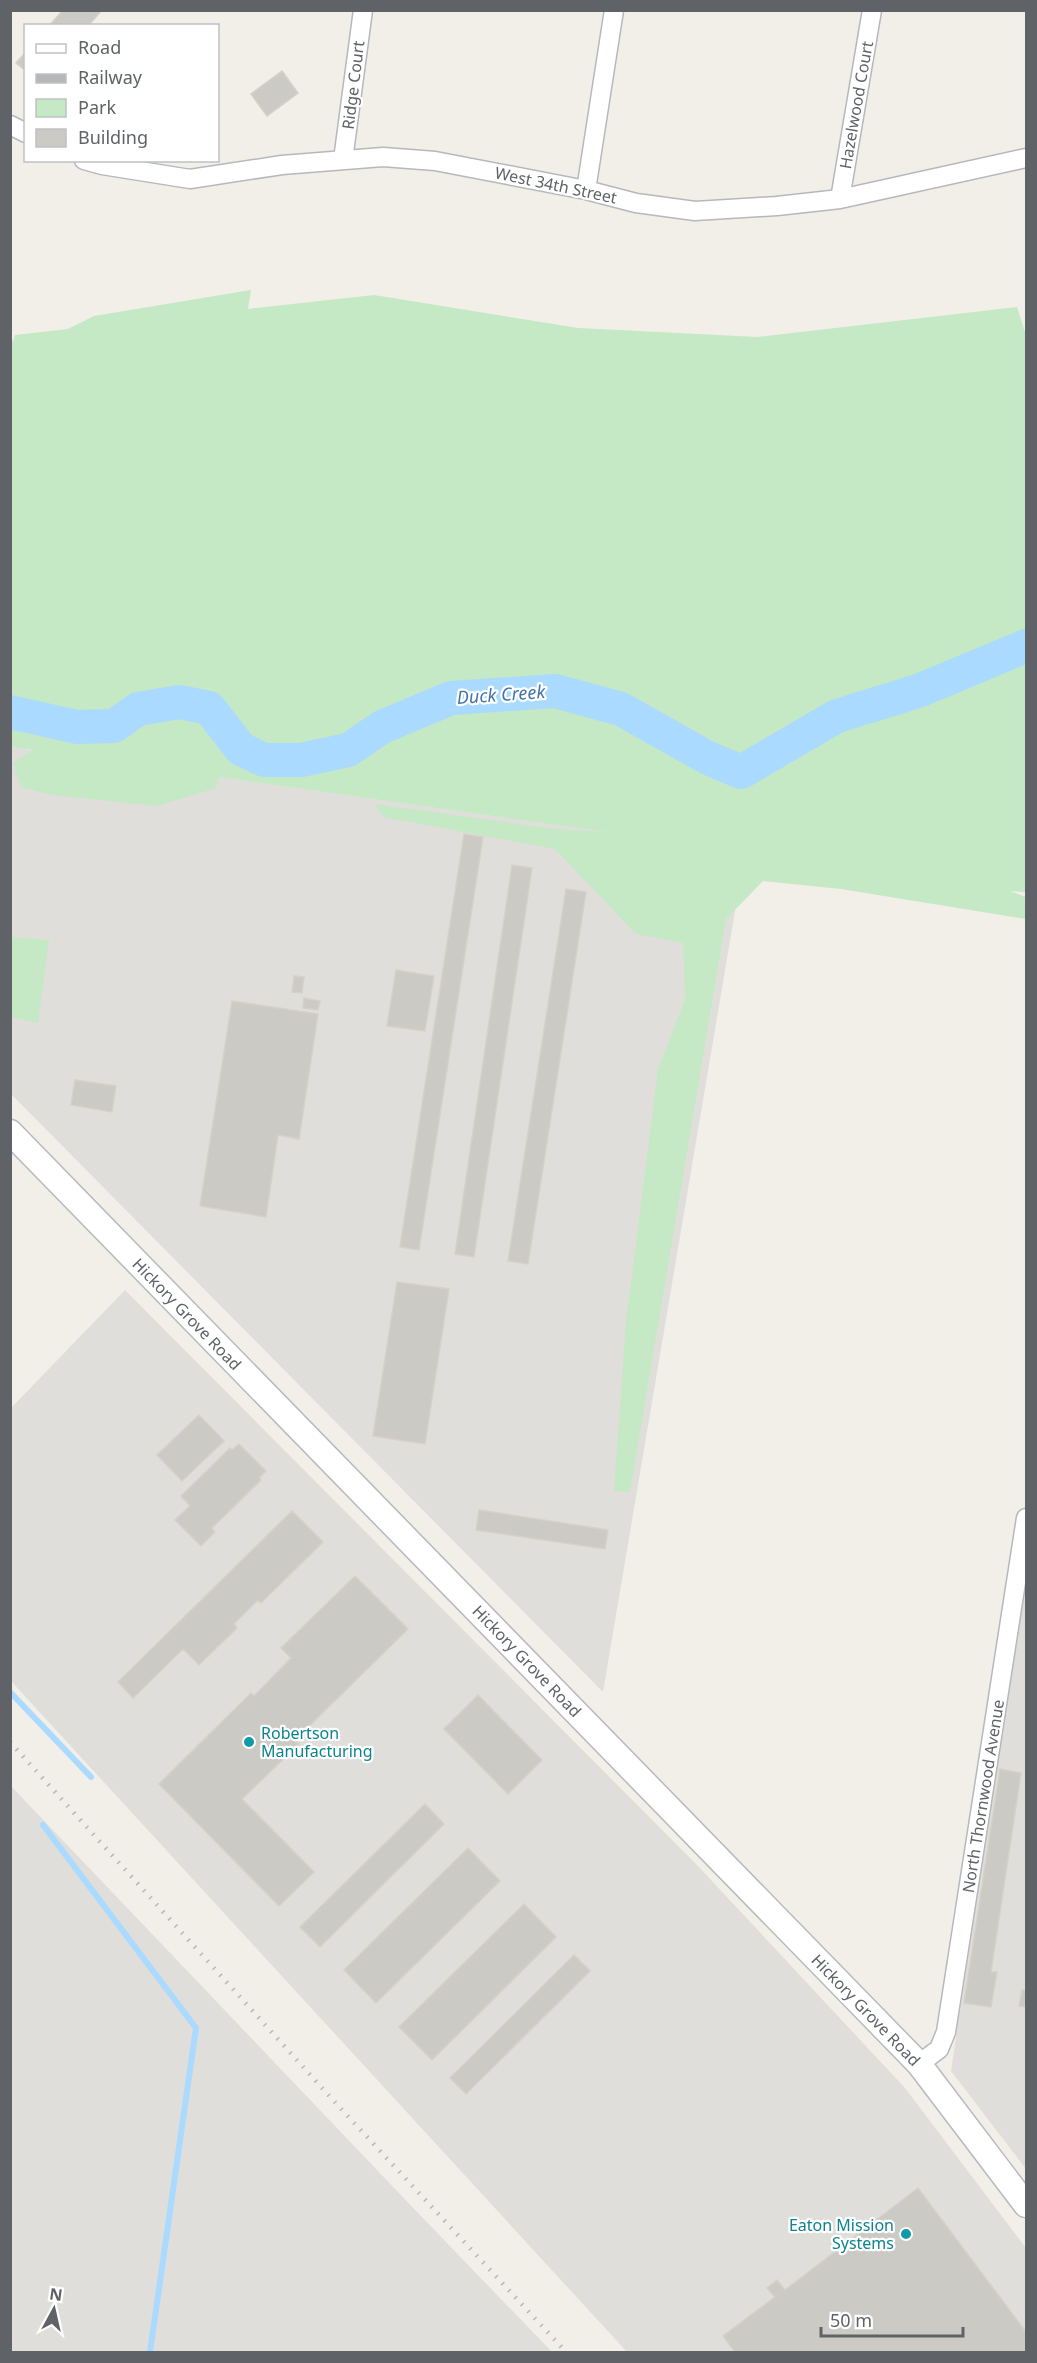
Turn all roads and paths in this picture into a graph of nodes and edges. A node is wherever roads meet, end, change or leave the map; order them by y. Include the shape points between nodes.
1 (363, 10) edge
2 (614, 10) edge
3 (872, 10) edge
4 (10, 124) edge
5 (24, 132) edge
6 (1026, 158) edge
7 (343, 160) junction
8 (91, 162) edge
9 (586, 190) junction
10 (840, 199) junction
11 (10, 1132) edge
12 (1026, 1518) edge
13 (919, 2064) junction
14 (1026, 2205) edge

1 - 7 street, Ridge Court
2 - 9 street
3 - 10 street, Hazelwood Court
4 - 5 street
6 - 10 street, West 34th Street
7 - 8 street, West 34th Street via 190,179
7 - 9 street, West 34th Street via 383,157 435,161
9 - 10 street, West 34th Street via 636,203 695,211
11 - 13 main road, Hickory Grove Road
12 - 13 street, North Thornwood Avenue via 946,2032 939,2049
13 - 14 main road, Hickory Grove Road

